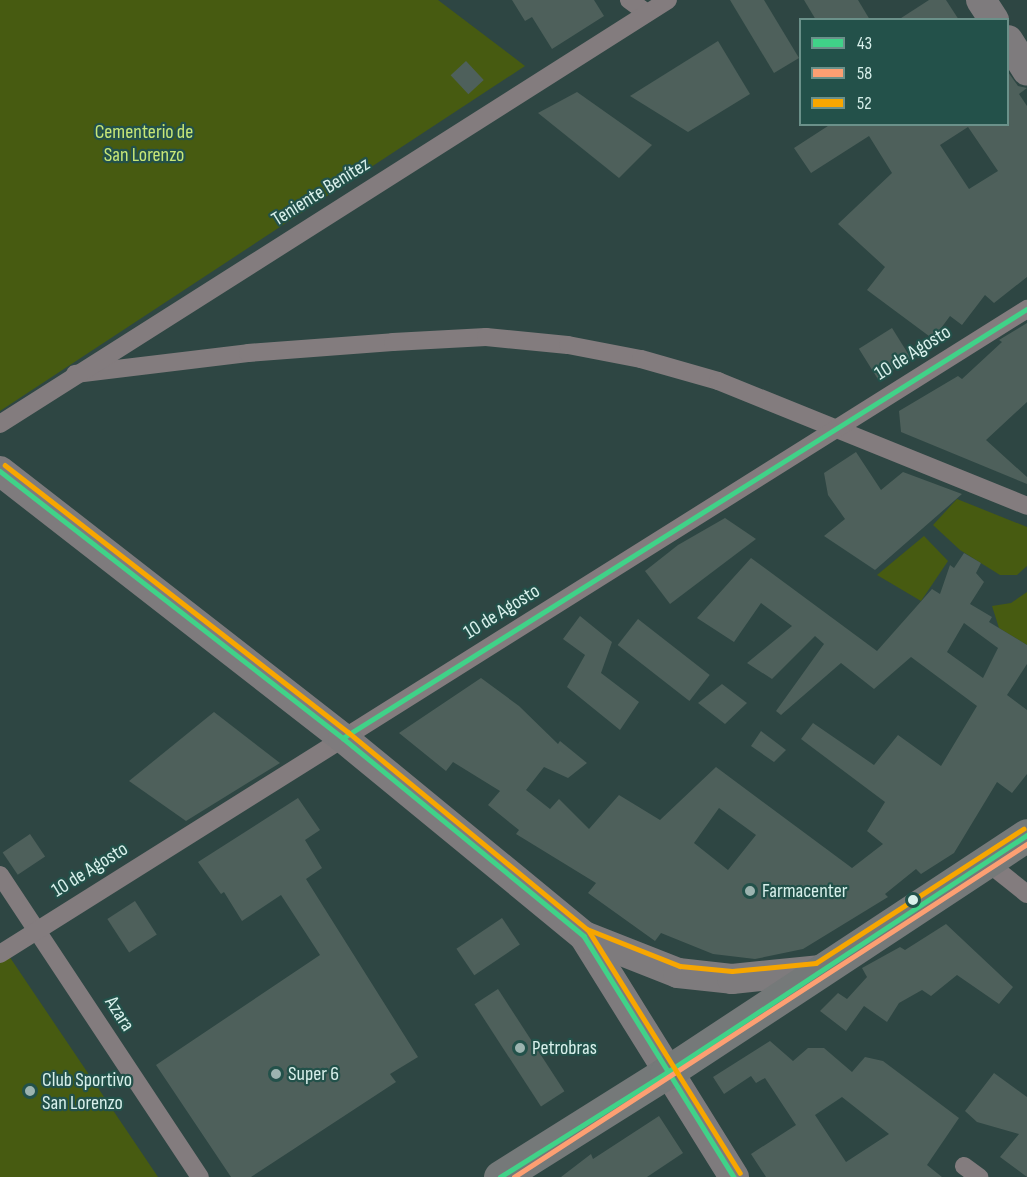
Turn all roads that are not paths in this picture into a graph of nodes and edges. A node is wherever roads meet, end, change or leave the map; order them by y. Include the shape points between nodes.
1 (629, 0) edge
2 (668, 0) edge
3 (981, 0) edge
4 (646, 13) junction
5 (993, 18) edge
6 (1009, 42) edge
7 (1027, 70) edge
8 (1027, 309) edge
9 (75, 374) junction
10 (0, 424) edge
11 (832, 430) junction
12 (0, 471) edge
13 (1027, 506) edge
14 (343, 738) junction
15 (1027, 835) edge
16 (987, 862) junction
17 (0, 875) edge
18 (1027, 894) edge
19 (37, 930) junction
20 (584, 936) junction
21 (0, 954) edge
22 (819, 970) junction
23 (666, 1074) junction
24 (964, 1166) dead end
25 (200, 1177) edge
26 (500, 1177) edge
27 (734, 1177) edge
28 (979, 1177) edge

1 - 4 street
2 - 4 street, Teniente Benítez
3 - 5 main road
4 - 9 street, Teniente Benítez
6 - 7 main road
8 - 11 street, 10 de Agosto
9 - 10 street, Teniente Benítez
9 - 11 street via 248,353 486,337 568,345 641,359 718,381
11 - 13 street
11 - 14 street, 10 de Agosto
12 - 14 main road
14 - 19 street, 10 de Agosto
14 - 20 main road
15 - 16 highway
16 - 18 street
16 - 22 highway
17 - 19 street, Azara
19 - 21 street, 10 de Agosto
19 - 25 street, Azara
20 - 22 main road via 678,973 732,979
20 - 23 main road
22 - 23 highway
23 - 26 highway
23 - 27 main road
24 - 28 street

